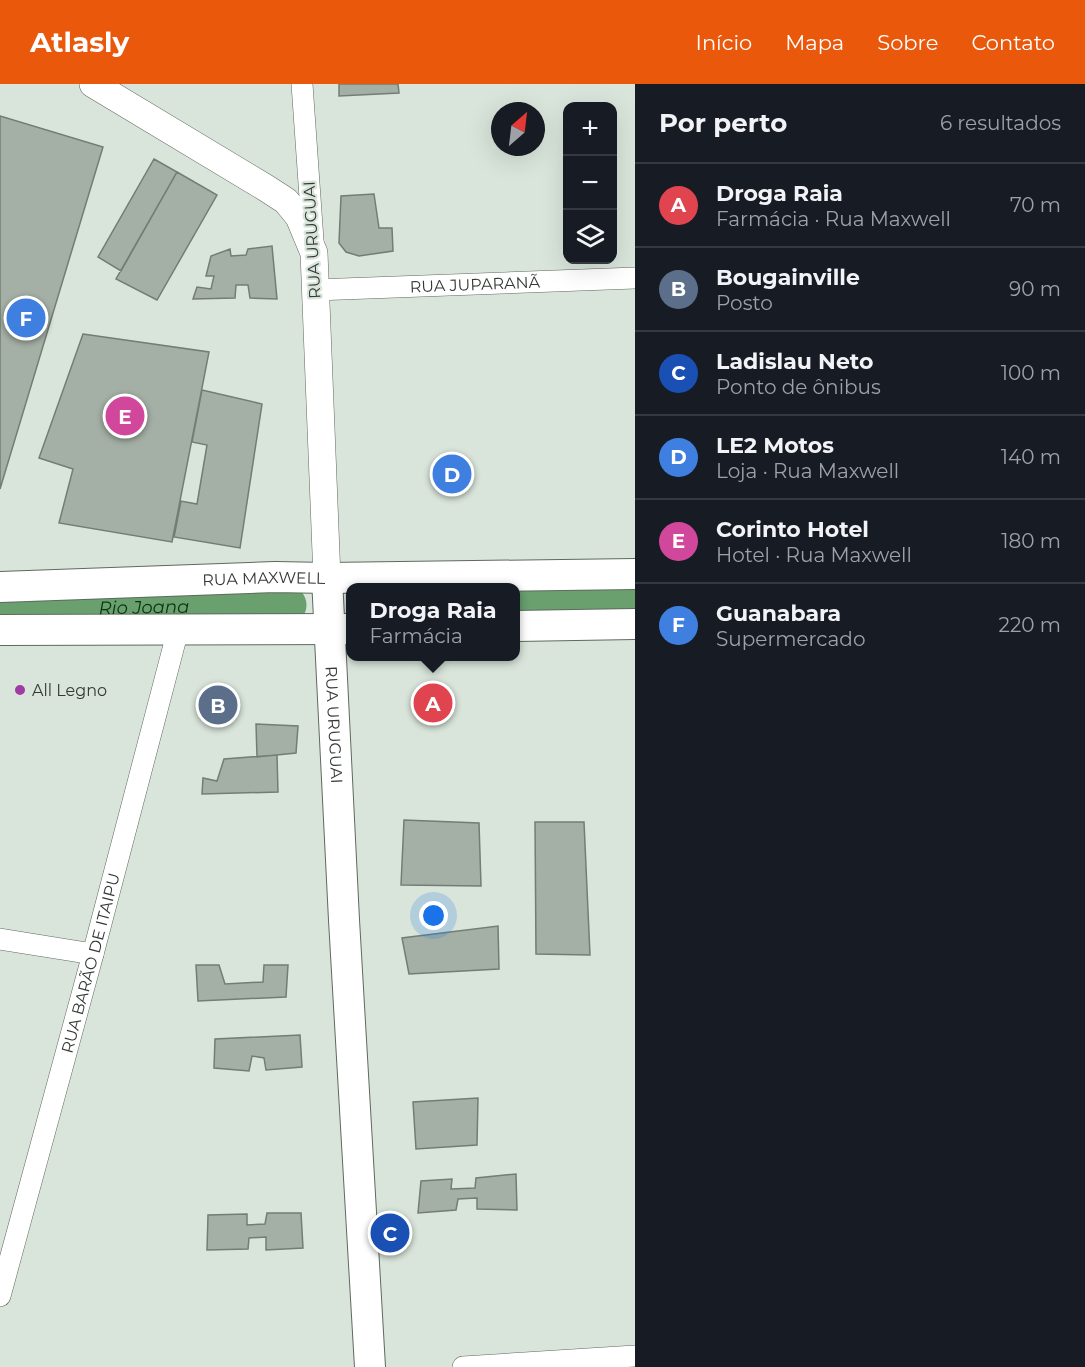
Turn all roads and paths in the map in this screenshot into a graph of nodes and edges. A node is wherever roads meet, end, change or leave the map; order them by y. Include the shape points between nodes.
1 (93, 84) edge
2 (302, 84) edge
3 (314, 253) junction
4 (635, 278) edge
5 (315, 290) junction
6 (635, 574) edge
7 (327, 578) junction
8 (0, 587) edge
9 (635, 624) edge
10 (520, 626) edge
11 (340, 629) edge
12 (0, 630) edge
13 (178, 630) junction
14 (0, 939) edge
15 (93, 954) junction
16 (0, 1296) edge
17 (635, 1356) edge
18 (370, 1367) edge
19 (463, 1367) edge

1 - 3 street via 286,201 299,217
2 - 3 street, RUA URUGUAI
3 - 5 street, RUA URUGUAI
4 - 5 street, RUA JUPARANÃ
5 - 7 street, RUA URUGUAI
6 - 7 main road, RUA MAXWELL
7 - 8 main road, RUA MAXWELL
7 - 11 main road, RUA URUGUAI
9 - 10 main road
11 - 13 main road
11 - 18 main road, RUA URUGUAI via 344,920
12 - 13 main road
13 - 15 street, RUA BARÃO DE ITAIPU
14 - 15 street
15 - 16 street, RUA BARÃO DE ITAIPU
17 - 19 street

